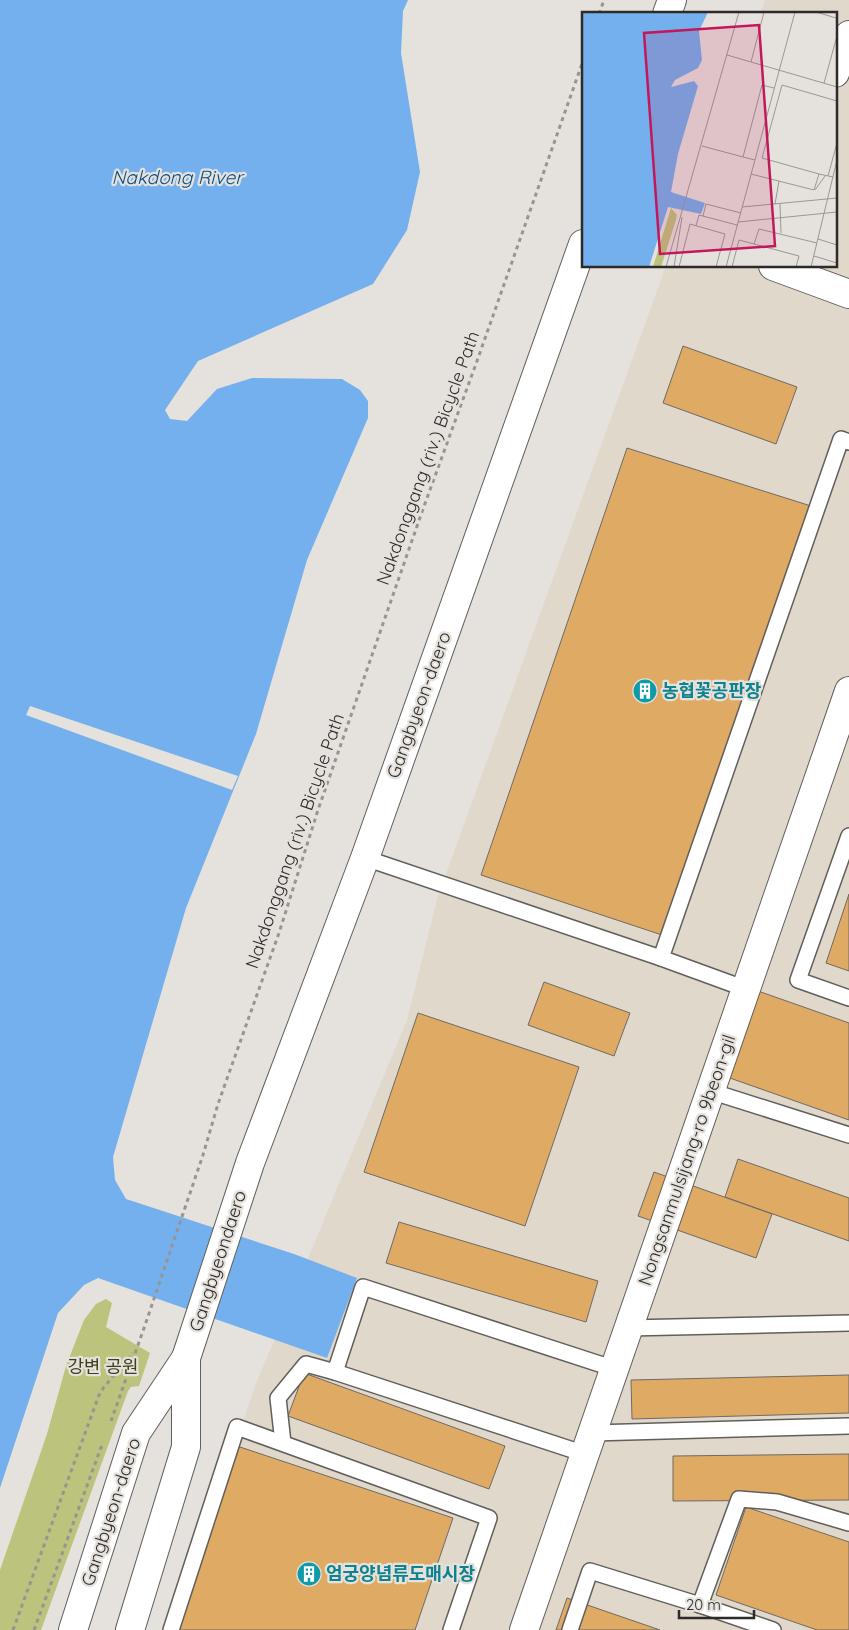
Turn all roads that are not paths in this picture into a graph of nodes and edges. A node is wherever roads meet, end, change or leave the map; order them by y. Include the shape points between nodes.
1 (672, 0) edge
2 (668, 12) edge
3 (849, 35) edge
4 (836, 70) edge
5 (582, 247) edge
6 (778, 268) edge
7 (849, 294) edge
8 (849, 442) edge
9 (849, 691) edge
10 (844, 722) edge
11 (849, 836) edge
12 (364, 858) junction
13 (661, 958) junction
14 (746, 989) junction
15 (849, 998) edge
16 (710, 1091) junction
17 (849, 1135) edge
18 (250, 1163) joint
19 (849, 1323) edge
20 (628, 1328) junction
21 (186, 1358) junction
22 (615, 1369) junction
23 (335, 1372) junction
24 (849, 1426) edge
25 (283, 1443) junction
26 (589, 1443) junction
27 (849, 1523) edge
28 (700, 1605) junction
29 (72, 1630) edge
30 (130, 1630) edge
31 (171, 1630) edge
32 (451, 1630) edge
33 (524, 1630) edge
34 (570, 1630) edge
35 (773, 1630) edge

1 - 2 main road
3 - 4 main road
5 - 12 main road, Gangbyeon-daero
6 - 7 main road
8 - 13 lane via 841,439
9 - 10 main road, Nongsanmulsijang-ro 9beon-gil
10 - 14 main road, Nongsanmulsijang-ro 9beon-gil
11 - 15 lane via 798,980
12 - 13 lane
12 - 18 main road, Gangbyeon-daero
13 - 14 lane
14 - 16 main road, Nongsanmulsijang-ro 9beon-gil
16 - 17 lane
16 - 20 main road, Nongsanmulsijang-ro 9beon-gil
18 - 21 main road, Gangbyeondaero
19 - 20 lane
20 - 22 main road, Nongsanmulsijang-ro 9beon-gil
21 - 29 main road, Gangbyeon-daero via 136,1433
21 - 30 main road via 186,1447
22 - 23 lane via 363,1287
22 - 26 main road, Nongsanmulsijang-ro 9beon-gil
23 - 25 lane via 306,1364 278,1398
23 - 26 lane
24 - 26 lane
25 - 31 lane via 237,1427
25 - 32 lane via 489,1518
26 - 33 main road, Nongsanmulsijang-ro 9beon-gil
27 - 28 lane via 777,1502 738,1499
28 - 34 lane via 590,1571
28 - 35 lane

